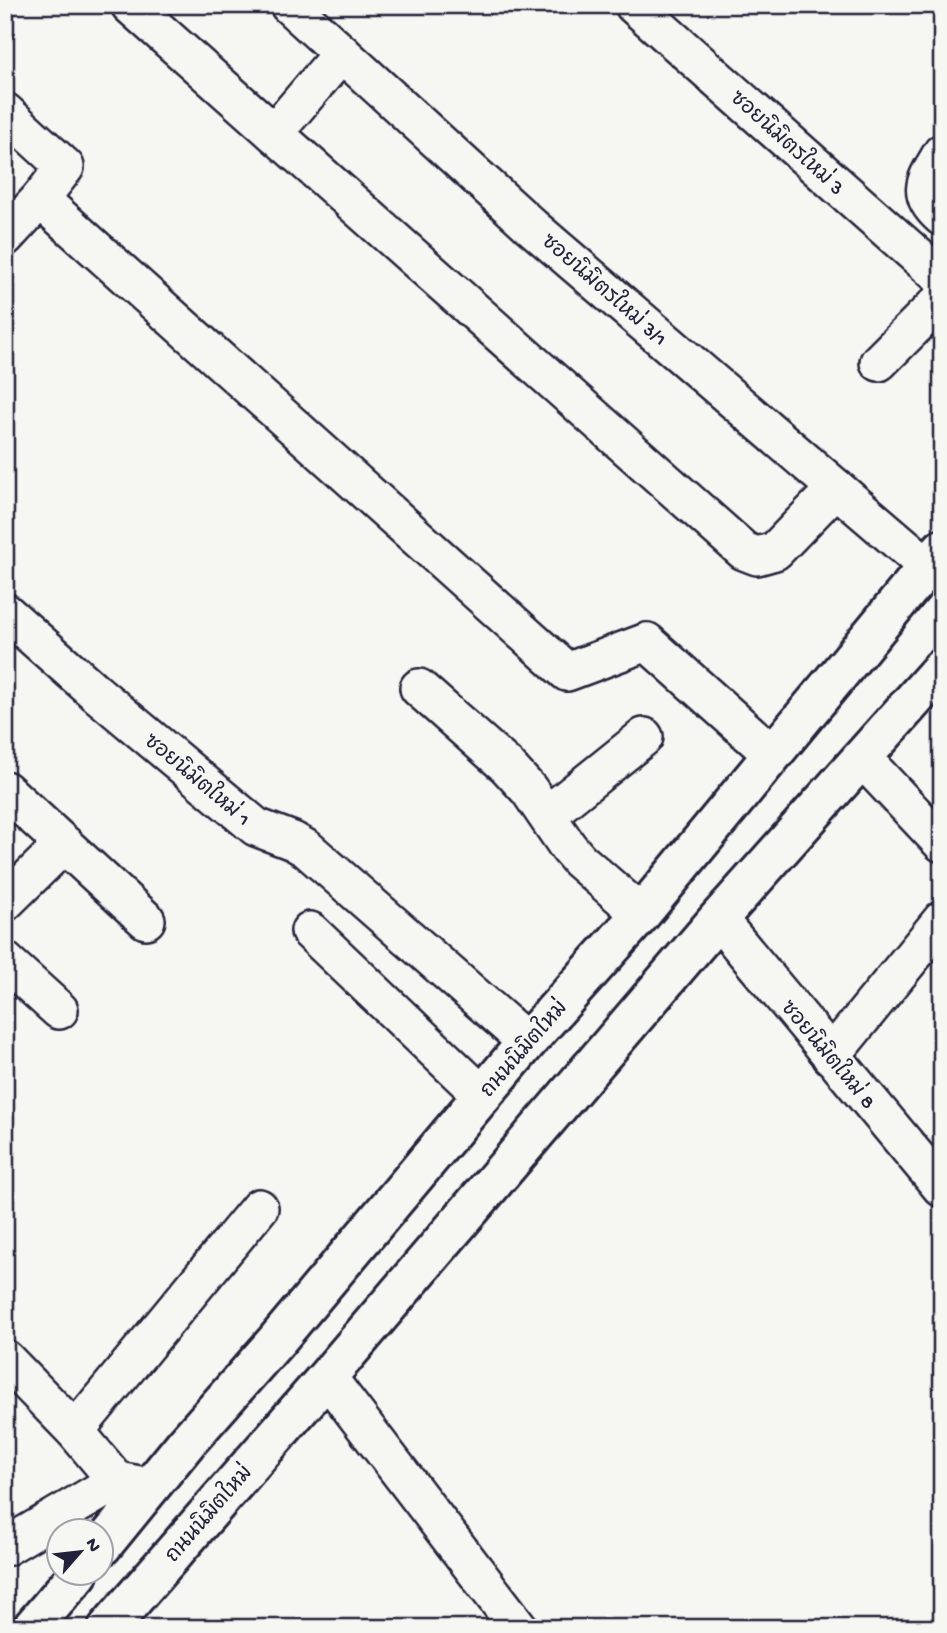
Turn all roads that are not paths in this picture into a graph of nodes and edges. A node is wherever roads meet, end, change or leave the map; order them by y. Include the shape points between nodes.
1 (130, 5) edge
2 (289, 5) edge
3 (634, 5) edge
4 (342, 53) junction
5 (5, 113) edge
6 (274, 134) junction
7 (942, 153) edge
8 (40, 199) junction
9 (942, 217) edge
10 (7, 232) edge
11 (942, 278) edge
12 (942, 299) edge
13 (879, 362) dead end
14 (836, 488) junction
15 (934, 558) edge
16 (7, 617) edge
17 (942, 668) edge
18 (419, 688) dead end
19 (644, 737) dead end
20 (772, 754) junction
21 (862, 758) junction
22 (5, 790) edge
23 (547, 815) junction
24 (942, 843) edge
25 (64, 844) junction
26 (5, 902) edge
27 (641, 914) junction
28 (718, 919) junction
29 (146, 920) dead end
30 (942, 920) edge
31 (310, 931) dead end
32 (5, 961) edge
33 (60, 1010) dead end
34 (527, 1042) junction
35 (831, 1056) junction
36 (482, 1095) junction
37 (942, 1188) edge
38 (259, 1208) dead end
39 (5, 1359) edge
40 (327, 1377) junction
41 (75, 1431) junction
42 (134, 1484) junction
43 (116, 1519) edge
44 (5, 1547) edge
45 (65, 1588) edge
46 (32, 1628) edge
47 (107, 1628) edge
48 (519, 1628) edge

1 - 6 street
2 - 4 street, ซอยนิมิตรใหม่ 3/1
3 - 11 street, ซอยนิมิตรใหม่ 3
4 - 6 street
4 - 14 street, ซอยนิมิตรใหม่ 3/1 via 532,228
5 - 8 street via 65,167
6 - 14 street via 744,551 757,556 775,551
7 - 9 street via 926,182 926,198
8 - 10 street
8 - 20 street via 567,672 647,642
12 - 13 street
14 - 15 street, ซอยนิมิตรใหม่ 3/1
15 - 20 main road, ถนนนิมิตใหม่
16 - 34 street, ซอยนิมิตใหม่ 1 via 256,827 307,849
17 - 21 main road, ถนนนิมิตใหม่
18 - 23 street via 507,766
19 - 23 street
20 - 27 main road, ถนนนิมิตใหม่
21 - 24 street
21 - 28 main road, ถนนนิมิตใหม่
22 - 25 street
23 - 27 street via 579,860
25 - 26 street
25 - 29 street
27 - 34 main road, ถนนนิมิตใหม่
28 - 35 street, ซอยนิมิตใหม่ 8
28 - 40 main road, ถนนนิมิตใหม่
30 - 35 street
31 - 36 street
32 - 33 street
34 - 36 main road, ถนนนิมิตใหม่
35 - 37 street, ซอยนิมิตใหม่ 8
36 - 42 main road, ถนนนิมิตใหม่ via 186,1443
38 - 41 street
39 - 41 street
40 - 47 main road, ถนนนิมิตใหม่
40 - 48 street
41 - 42 street
42 - 43 main road, ถนนนิมิตใหม่
42 - 44 street
45 - 46 main road

